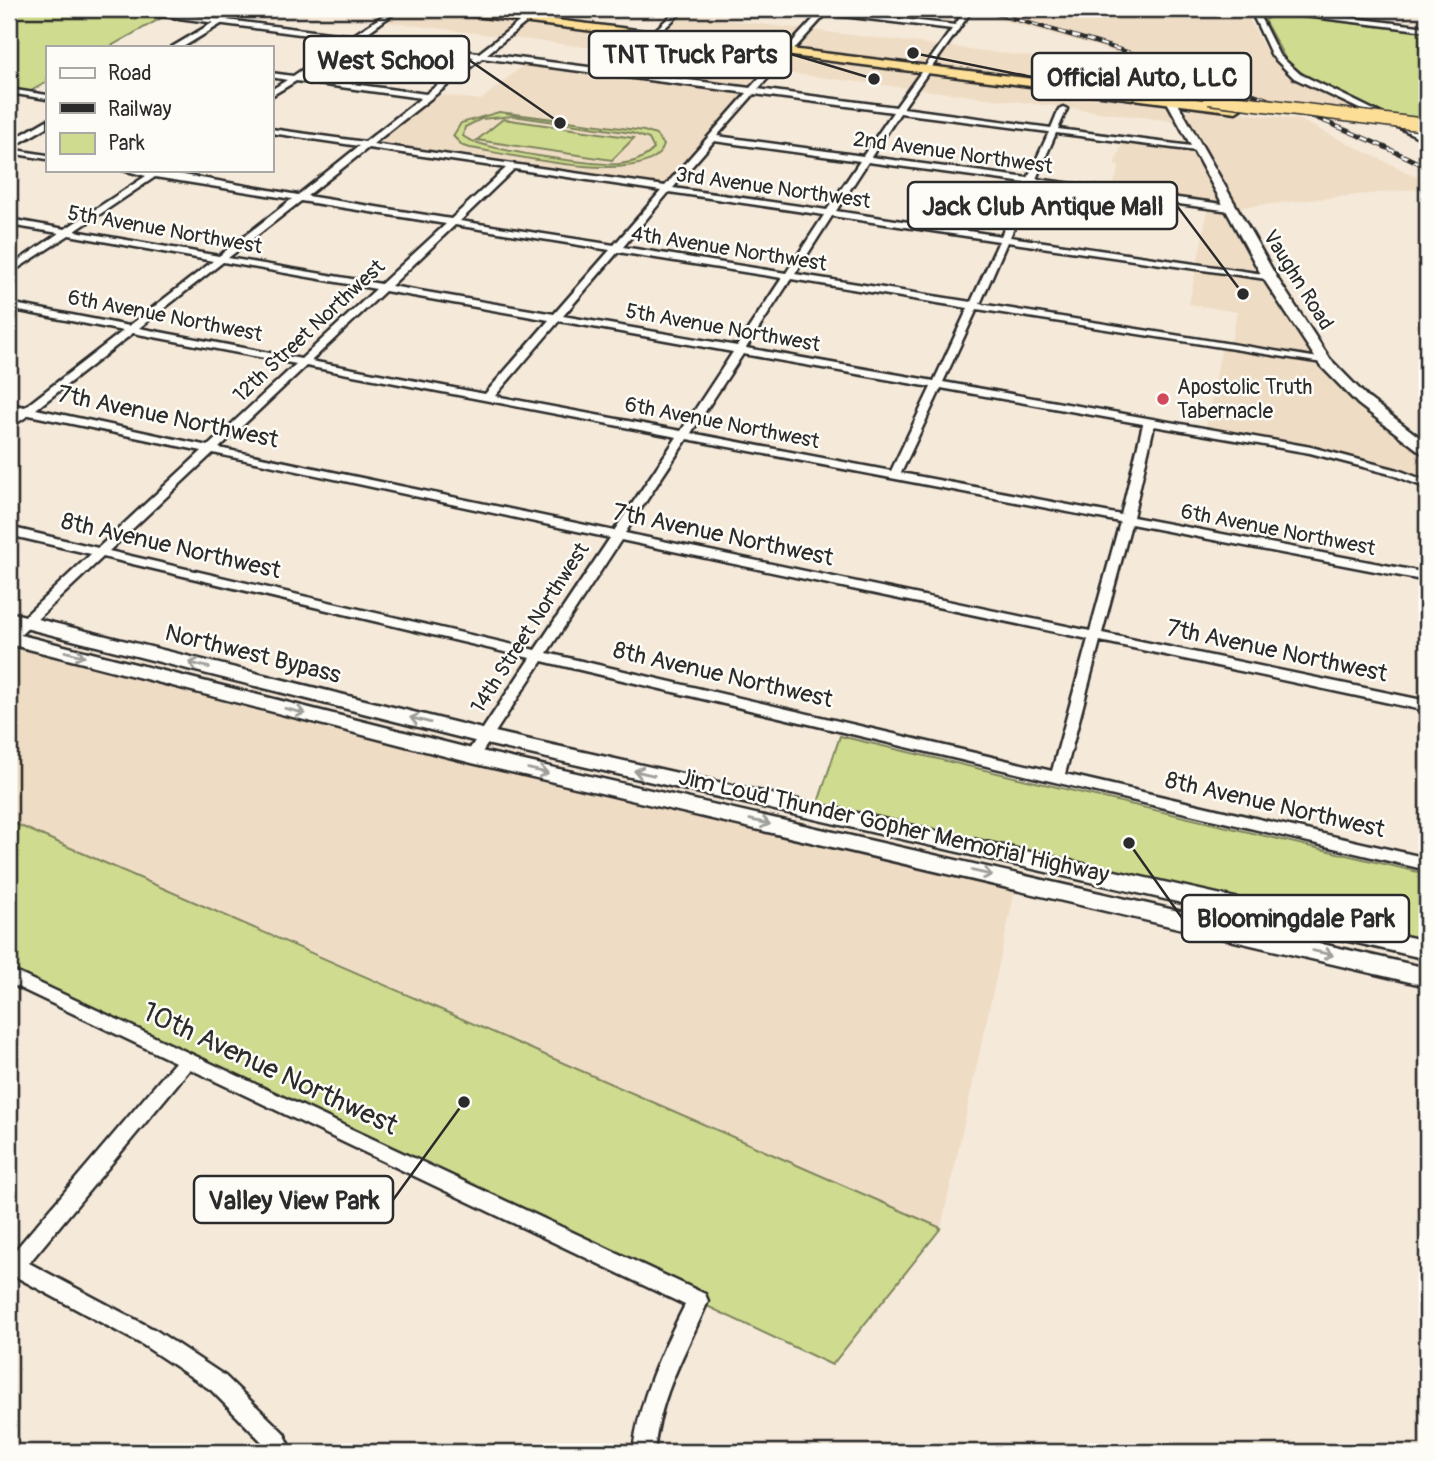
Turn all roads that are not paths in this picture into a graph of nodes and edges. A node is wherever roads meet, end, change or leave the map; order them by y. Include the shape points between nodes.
1 (125, 9) edge
2 (242, 9) edge
3 (397, 9) edge
4 (442, 9) edge
5 (476, 9) edge
6 (682, 9) edge
7 (798, 9) edge
8 (1253, 9) edge
9 (1264, 9) edge
10 (826, 10) edge
11 (965, 11) dead end
12 (533, 14) edge
13 (221, 21) junction
14 (956, 27) junction
15 (1427, 29) edge
16 (656, 33) junction
17 (354, 39) junction
18 (179, 46) edge
19 (790, 49) junction
20 (480, 55) junction
21 (927, 66) junction
22 (613, 73) junction
23 (273, 75) edge
24 (294, 78) junction
25 (1076, 82) junction
26 (9, 91) edge
27 (752, 91) junction
28 (273, 93) edge
29 (46, 97) edge
30 (428, 97) junction
31 (1171, 100) junction
32 (1211, 100) junction
33 (1063, 109) dead end
34 (898, 110) junction
35 (46, 124) edge
36 (1424, 127) edge
37 (273, 131) edge
38 (1054, 131) junction
39 (712, 138) junction
40 (1427, 139) edge
41 (367, 145) junction
42 (9, 148) edge
43 (1196, 149) junction
44 (46, 157) edge
45 (867, 159) junction
46 (512, 167) junction
47 (156, 172) edge
48 (1030, 181) junction
49 (667, 190) junction
50 (299, 198) junction
51 (1230, 208) junction
52 (831, 215) junction
53 (9, 222) edge
54 (452, 222) junction
55 (67, 233) junction
56 (1004, 240) junction
57 (616, 248) junction
58 (220, 259) junction
59 (9, 271) edge
60 (790, 276) junction
61 (1270, 278) junction
62 (384, 288) junction
63 (9, 306) edge
64 (974, 306) junction
65 (555, 318) junction
66 (130, 329) junction
67 (741, 350) junction
68 (305, 362) junction
69 (1325, 362) junction
70 (937, 384) junction
71 (488, 397) junction
72 (9, 407) edge
73 (27, 411) junction
74 (1149, 422) junction
75 (9, 425) edge
76 (685, 436) junction
77 (210, 450) junction
78 (1427, 450) edge
79 (894, 475) junction
80 (1427, 485) edge
81 (1126, 521) junction
82 (9, 531) edge
83 (617, 536) junction
84 (100, 552) junction
85 (1427, 577) edge
86 (17, 620) edge
87 (1094, 636) junction
88 (9, 638) edge
89 (540, 656) junction
90 (1427, 706) edge
91 (486, 737) junction
92 (472, 756) junction
93 (1057, 777) junction
94 (1427, 864) edge
95 (1427, 950) edge
96 (9, 976) edge
97 (1427, 977) edge
98 (187, 1060) junction
99 (11, 1265) edge
100 (283, 1452) edge
101 (644, 1452) edge

1 - 13 street
2 - 13 street
3 - 17 street
4 - 12 highway
5 - 12 highway
6 - 16 street
7 - 10 street
8 - 40 street via 1276,57 1297,76
9 - 15 street
10 - 14 street
10 - 19 street
11 - 14 street, 14th Street Northwest
12 - 16 highway
12 - 20 street
13 - 17 street
13 - 18 street
14 - 21 street, 14th Street Northwest
16 - 19 highway
16 - 22 street
17 - 20 street
17 - 24 street
19 - 21 highway
19 - 27 street
20 - 22 street
20 - 30 street
21 - 25 highway
21 - 31 highway
21 - 34 street, 14th Street Northwest
22 - 27 street
23 - 24 street
24 - 28 street
24 - 30 street
25 - 31 highway
25 - 32 highway
26 - 29 street
27 - 34 street
27 - 39 street
30 - 41 street
31 - 32 highway
31 - 36 highway
31 - 43 main road, Vaughn Road
32 - 36 highway, bridge
33 - 38 street
34 - 38 street
34 - 45 street, 14th Street Northwest
35 - 42 street
37 - 41 street, 3rd Avenue Northwest
38 - 43 street
38 - 48 street
39 - 45 street, 2nd Avenue Northwest
39 - 49 street
41 - 46 street, 3rd Avenue Northwest
41 - 50 street
42 - 44 street
43 - 51 main road, Vaughn Road
45 - 48 street, 2nd Avenue Northwest
45 - 52 street, 14th Street Northwest
46 - 49 street, 3rd Avenue Northwest
46 - 54 street, 12th Street Northwest
47 - 50 street, 4th Avenue Northwest
47 - 55 street
48 - 51 street, 2nd Avenue Northwest
48 - 56 street
49 - 52 street, 3rd Avenue Northwest
49 - 57 street
50 - 54 street, 4th Avenue Northwest
50 - 58 street
51 - 61 main road, Vaughn Road
52 - 56 street, 3rd Avenue Northwest
52 - 60 street, 14th Street Northwest
53 - 55 street, 5th Avenue Northwest
54 - 57 street, 4th Avenue Northwest
54 - 62 street, 12th Street Northwest
55 - 58 street, 5th Avenue Northwest
55 - 59 street
56 - 61 street, 3rd Avenue Northwest
56 - 64 street
57 - 60 street, 4th Avenue Northwest
57 - 65 street
58 - 62 street, 5th Avenue Northwest
58 - 66 street
60 - 64 street, 4th Avenue Northwest
60 - 67 street, 14th Street Northwest
61 - 69 main road, Vaughn Road
62 - 65 street, 5th Avenue Northwest
62 - 68 street, 12th Street Northwest
63 - 66 street, 6th Avenue Northwest
64 - 69 street, 4th Avenue Northwest
64 - 70 street
65 - 67 street, 5th Avenue Northwest
65 - 71 street
66 - 68 street, 6th Avenue Northwest
66 - 73 street
67 - 70 street, 5th Avenue Northwest
67 - 76 street, 14th Street Northwest
68 - 71 street, 6th Avenue Northwest
68 - 77 street, 12th Street Northwest
69 - 78 main road, Vaughn Road via 1363,401
70 - 74 street, 5th Avenue Northwest
70 - 79 street
71 - 76 street, 6th Avenue Northwest
72 - 73 street, 7th Avenue Northwest
73 - 75 street
73 - 77 street, 7th Avenue Northwest
74 - 80 street, 5th Avenue Northwest via 1311,450
74 - 81 street
76 - 79 street, 6th Avenue Northwest
76 - 83 street, 14th Street Northwest
77 - 83 street, 7th Avenue Northwest
77 - 84 street, 12th Street Northwest
79 - 81 street, 6th Avenue Northwest
81 - 85 street, 6th Avenue Northwest
81 - 87 street
82 - 84 street, 8th Avenue Northwest
83 - 87 street, 7th Avenue Northwest
83 - 89 street, 14th Street Northwest
84 - 86 street, 12th Street Northwest
84 - 89 street, 8th Avenue Northwest
86 - 88 street, 12th Street Northwest
91 -> 86 main road, Northwest Bypass
87 - 90 street, 7th Avenue Northwest
87 - 93 street
88 -> 92 main road, Northwest Bypass
89 - 91 street, 14th Street Northwest
89 - 93 street, 8th Avenue Northwest
91 - 92 street, 14th Street Northwest
95 -> 91 main road, Jim Loud Thunder Gopher Memorial Highway
92 -> 97 main road, Jim Loud Thunder Gopher Memorial Highway
93 - 94 street, 8th Avenue Northwest
96 - 98 street, 10th Avenue Northwest
98 - 99 street
98 - 101 street, 10th Avenue Northwest via 698,1301 659,1381
99 - 100 street via 150,1338 218,1382 277,1440

